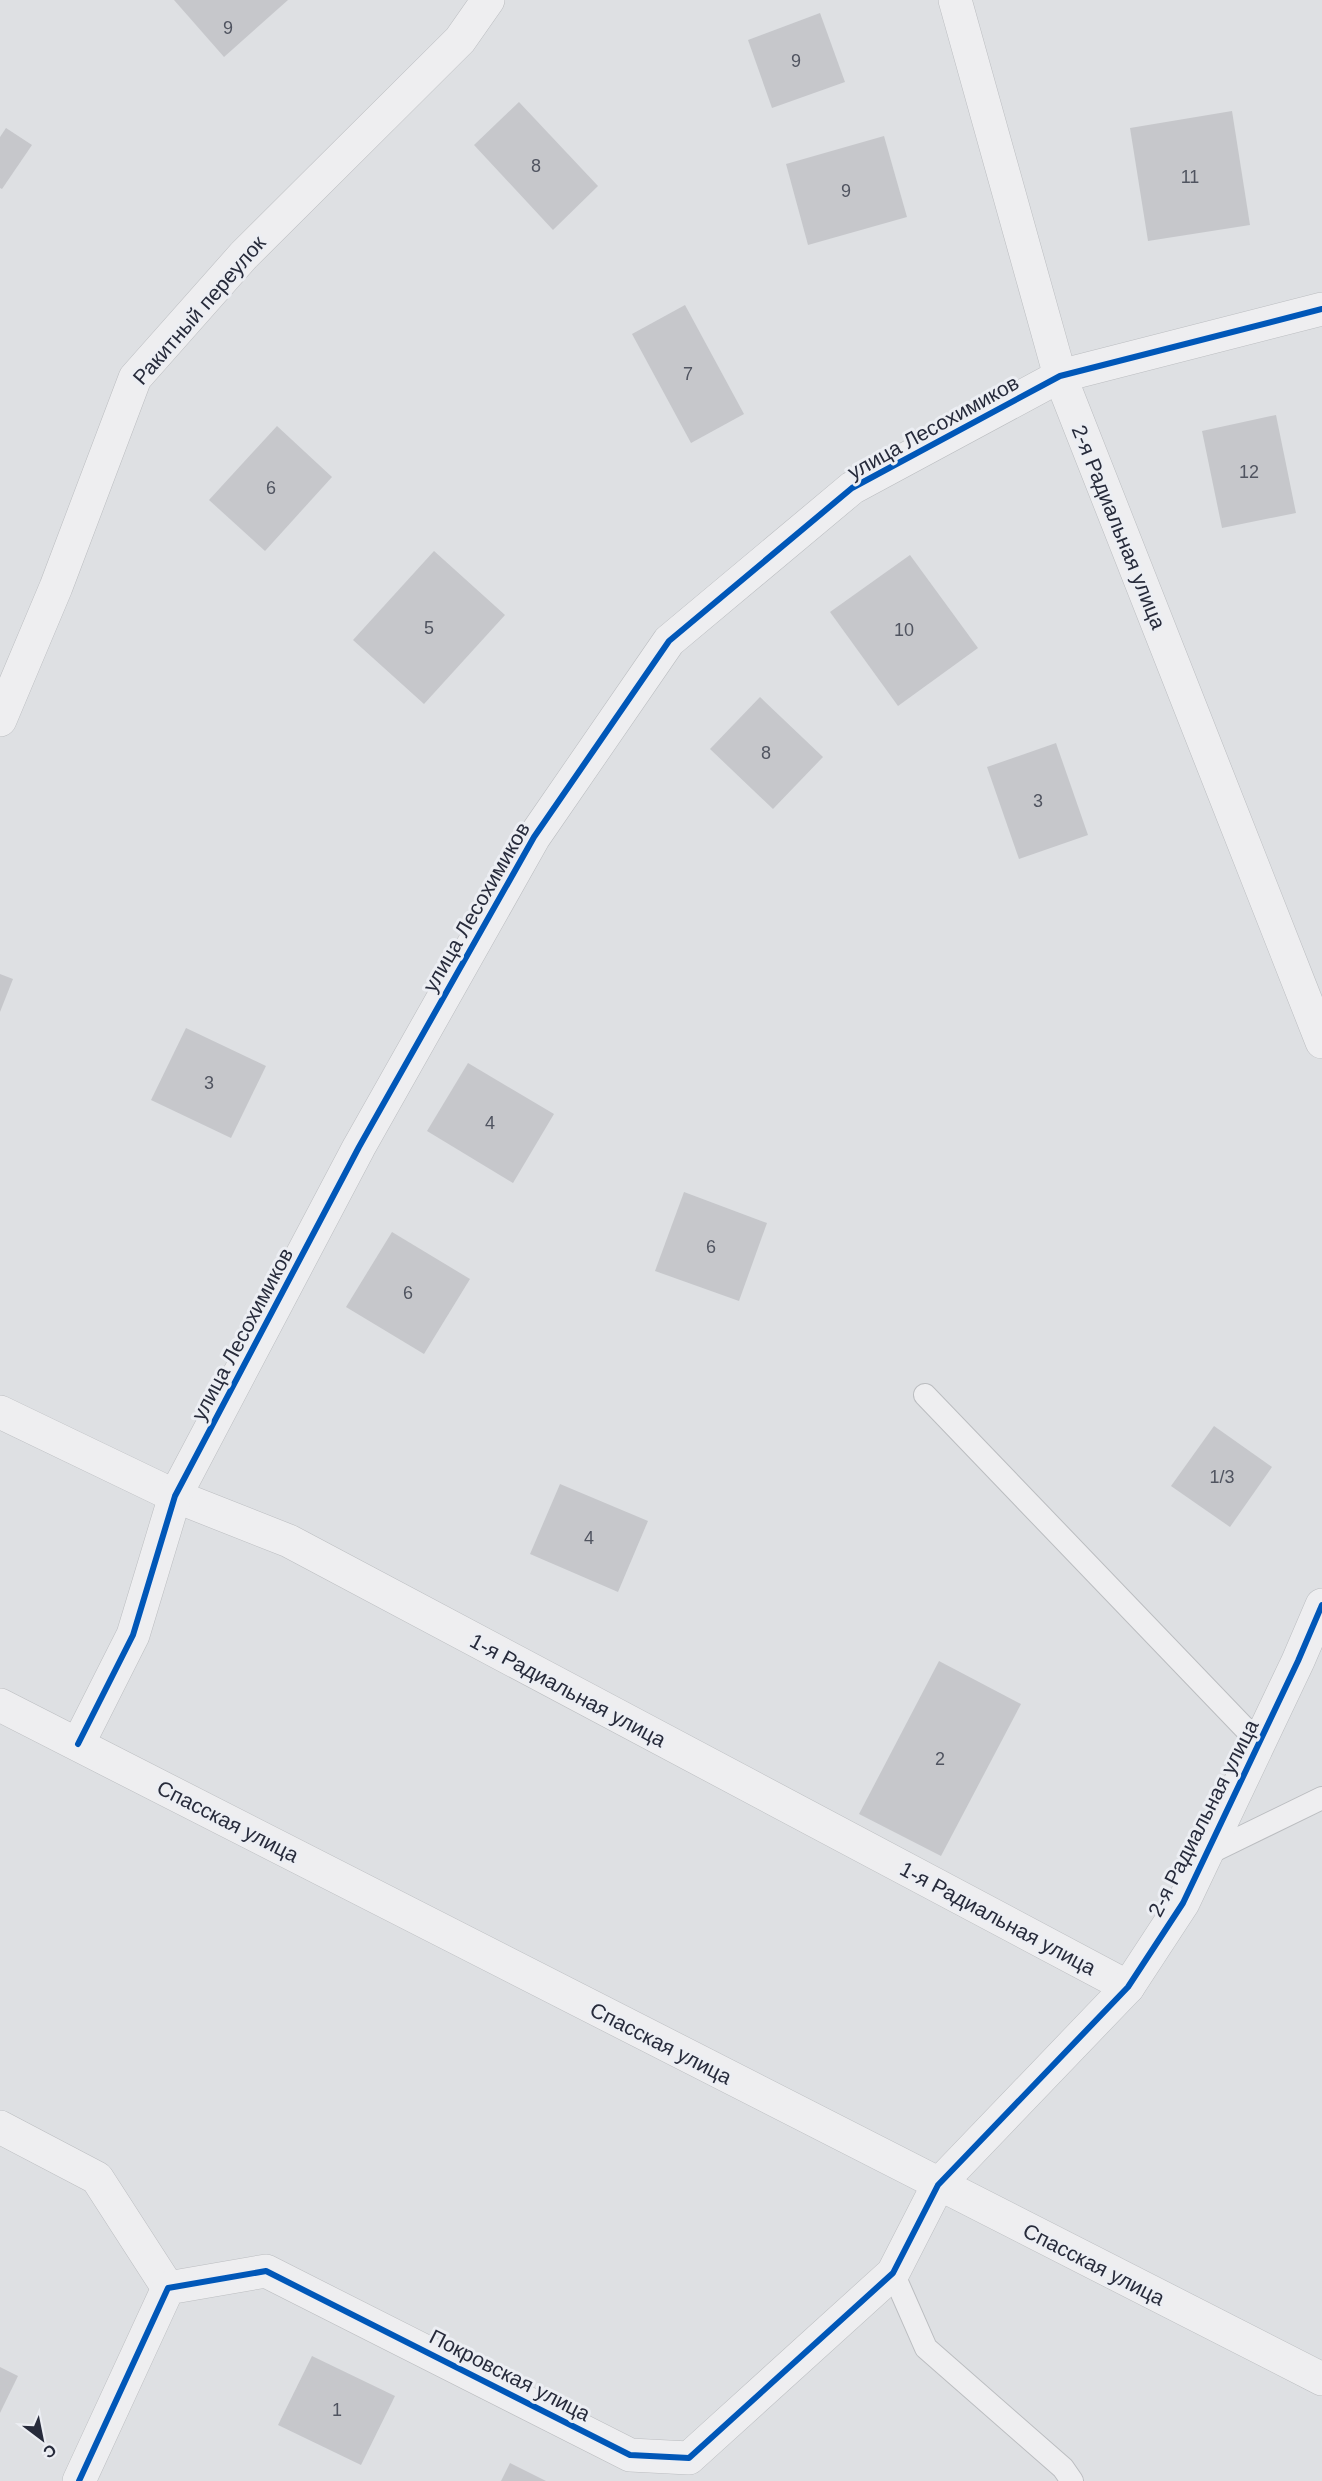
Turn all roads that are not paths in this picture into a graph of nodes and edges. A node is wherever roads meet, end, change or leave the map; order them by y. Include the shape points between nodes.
1 (488, 0) edge
2 (955, 0) edge
3 (1322, 309) edge
4 (1060, 376) junction
5 (0, 720) edge
6 (1322, 1042) edge
7 (925, 1395) dead end
8 (0, 1412) edge
9 (175, 1496) junction
10 (1322, 1605) edge
11 (0, 1706) edge
12 (1259, 1743) junction
13 (78, 1744) junction
14 (1322, 1798) edge
15 (1207, 1854) junction
16 (1128, 1987) junction
17 (0, 2127) edge
18 (938, 2185) junction
19 (893, 2272) junction
20 (168, 2288) junction
21 (1322, 2379) edge
22 (79, 2481) edge
23 (1072, 2481) edge

1 - 5 street, Ракитный переулок via 460,40 244,255 135,378 56,587
2 - 4 street, 2-я Радиальная улица
3 - 4 street, улица Лесохимиков
4 - 6 street, 2-я Радиальная улица
4 - 9 street, улица Лесохимиков via 852,488 669,641 534,837 359,1147
7 - 12 lane
8 - 9 street, 1-я Радиальная улица
9 - 13 street, улица Лесохимиков via 133,1635
9 - 16 street, 1-я Радиальная улица via 289,1541
10 - 12 street, 2-я Радиальная улица
11 - 13 street, Спасская улица
12 - 15 street, 2-я Радиальная улица
13 - 18 street, Спасская улица
14 - 15 lane
15 - 16 street, 2-я Радиальная улица via 1183,1903
16 - 18 street, 2-я Радиальная улица
17 - 20 street via 97,2178
18 - 19 street, Покровская улица
18 - 21 street, Спасская улица
19 - 20 street, Покровская улица via 689,2458 630,2454 266,2271
19 - 23 lane via 926,2349 1063,2468
20 - 22 street

